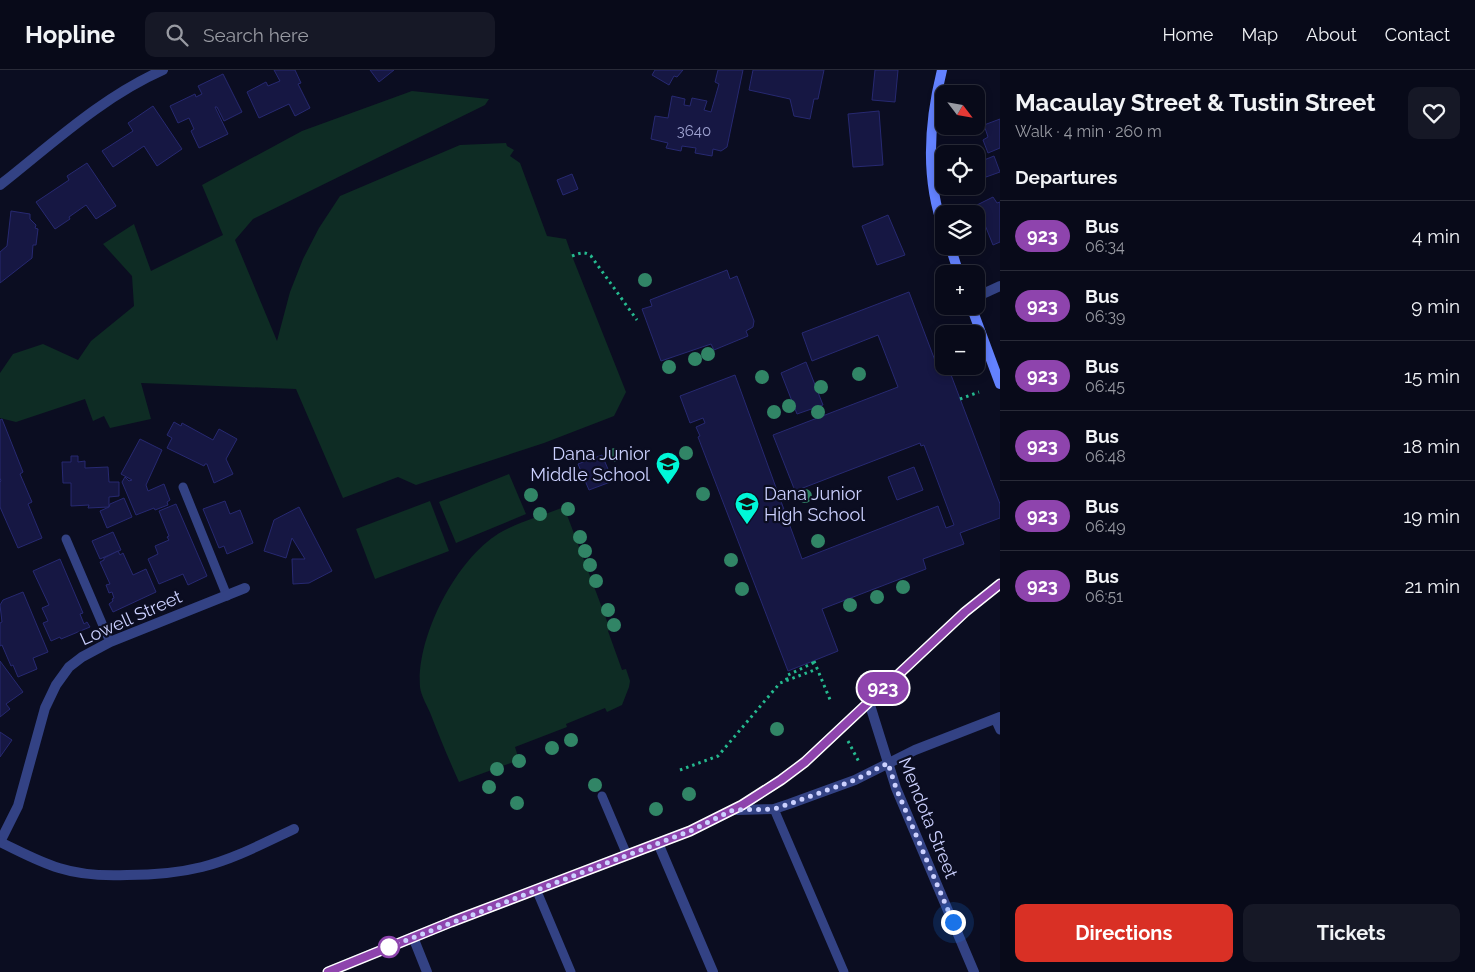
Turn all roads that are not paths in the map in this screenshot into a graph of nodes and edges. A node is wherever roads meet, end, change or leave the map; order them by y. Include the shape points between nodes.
1 (163, 70) edge
2 (942, 70) edge
3 (0, 185) edge
4 (937, 205) edge
5 (1000, 286) edge
6 (985, 293) edge
7 (975, 315) edge
8 (1000, 384) edge
9 (183, 487) dead end
10 (66, 540) dead end
11 (1000, 584) edge
12 (246, 588) dead end
13 (227, 596) junction
14 (110, 642) junction
15 (869, 702) junction
16 (998, 718) edge
17 (1000, 730) edge
18 (888, 763) junction
19 (602, 796) dead end
20 (774, 809) junction
21 (733, 810) junction
22 (294, 829) dead end
23 (0, 842) edge
24 (658, 843) junction
25 (627, 855) junction
26 (536, 890) junction
27 (413, 937) junction
28 (328, 972) edge
29 (427, 972) edge
30 (571, 972) edge
31 (713, 972) edge
32 (844, 972) edge
33 (974, 972) edge

1 - 3 street via 101,105
2 - 4 main road via 934,108 931,152
5 - 6 street
7 - 8 main road
9 - 13 lane
10 - 14 lane
11 - 15 street via 965,612
12 - 13 street, Lowell Street
13 - 14 street, Lowell Street
14 - 23 street, Lowell Street via 69,667 50,695 18,806
15 - 18 street, Mendota Street
15 - 21 street via 805,762
16 - 17 lane
16 - 18 street
18 - 20 street via 855,780
18 - 33 street, Mendota Street
19 - 25 lane
20 - 21 street
20 - 32 lane
21 - 24 street
22 - 23 street via 204,867 140,875 68,871
24 - 25 street
24 - 31 street
25 - 26 street
26 - 27 street
26 - 30 lane
27 - 28 street
27 - 29 street

